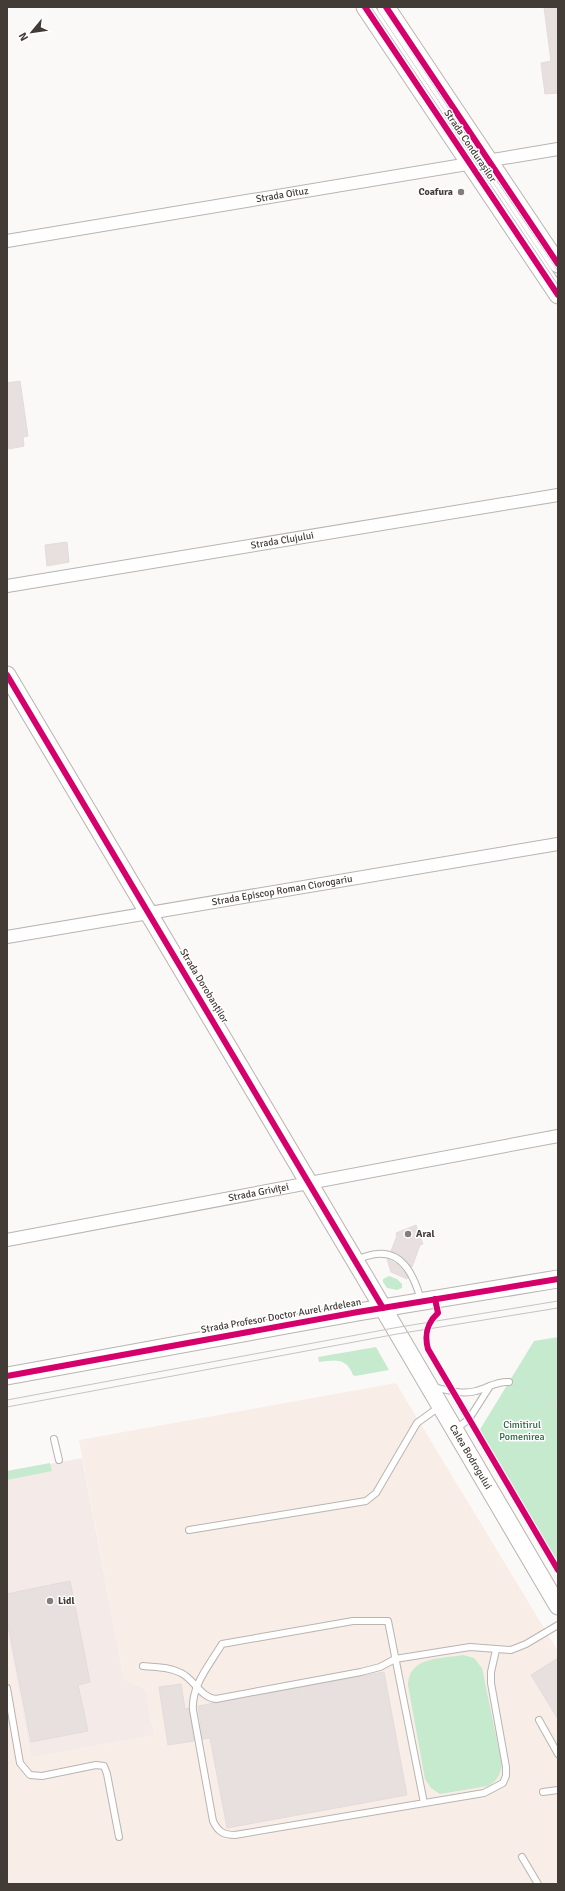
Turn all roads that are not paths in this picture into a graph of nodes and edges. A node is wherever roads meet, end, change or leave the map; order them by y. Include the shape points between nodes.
1 (365, 7) edge
2 (386, 7) edge
3 (558, 148) edge
4 (488, 160) junction
5 (469, 162) junction
6 (7, 241) edge
7 (558, 264) edge
8 (558, 295) edge
9 (558, 495) edge
10 (7, 586) edge
11 (7, 675) edge
12 (558, 844) edge
13 (150, 914) junction
14 (7, 937) edge
15 (558, 1136) edge
16 (309, 1183) junction
17 (7, 1240) edge
18 (355, 1260) junction
19 (558, 1278) edge
20 (422, 1302) junction
21 (383, 1308) junction
22 (7, 1376) edge
23 (509, 1382) road end
24 (428, 1386) junction
25 (490, 1386) junction
26 (440, 1407) junction
27 (454, 1431) junction
28 (54, 1439) dead end
29 (59, 1460) dead end
30 (189, 1530) dead end
31 (558, 1606) edge
32 (558, 1625) edge
33 (496, 1650) junction
34 (395, 1659) junction
35 (143, 1666) dead end
36 (197, 1686) junction
37 (7, 1688) edge
38 (539, 1720) dead end
39 (558, 1754) edge
40 (558, 1790) edge
41 (543, 1792) dead end
42 (424, 1803) junction
43 (119, 1837) dead end
44 (522, 1857) dead end
45 (538, 1884) edge

1 - 5 main road, Strada Condurașilor
2 - 4 main road, Strada Condurașilor
3 - 4 street, Strada Oituz
4 - 5 street, Strada Oituz
4 - 7 main road, Strada Condurașilor
5 - 6 street, Strada Oituz
5 - 8 main road, Strada Condurașilor
9 - 10 street, Strada Clujului
11 - 13 main road, Strada Dorobanților
12 - 13 street, Strada Episcop Roman Ciorogariu
13 - 14 street, Strada Episcop Roman Ciorogariu
13 - 16 main road, Strada Dorobanților
15 - 16 street, Strada Griviței
16 - 17 street, Strada Griviței
16 - 18 main road, Strada Dorobanților
18 - 20 lane via 375,1254 391,1255 398,1259 416,1282
18 - 21 main road, Strada Dorobanților
19 - 20 main road, Strada Profesor Doctor Aurel Ardelean
20 - 21 main road, Strada Profesor Doctor Aurel Ardelean
21 - 22 main road, Strada Profesor Doctor Aurel Ardelean
21 - 24 main road, Calea Bodrogului
23 - 25 lane via 499,1382
24 - 25 lane via 476,1392
24 - 26 main road, Calea Bodrogului
25 - 27 lane via 468,1419
26 - 27 main road, Calea Bodrogului
26 - 30 lane via 417,1423 376,1493 366,1501
27 - 31 main road, Calea Bodrogului
28 - 29 lane
32 - 33 lane via 518,1648
33 - 34 lane via 470,1647
33 - 42 lane via 491,1672 506,1776 502,1783 484,1793
34 - 36 lane via 361,1672 216,1699 206,1696
34 - 36 lane via 388,1621 353,1621 222,1644
34 - 42 lane
35 - 36 lane via 181,1673
36 - 42 lane via 193,1696 193,1710 214,1822 219,1831 226,1835
37 - 43 lane via 20,1763 30,1775 42,1776 96,1765 104,1766
38 - 39 lane
40 - 41 lane
44 - 45 lane

